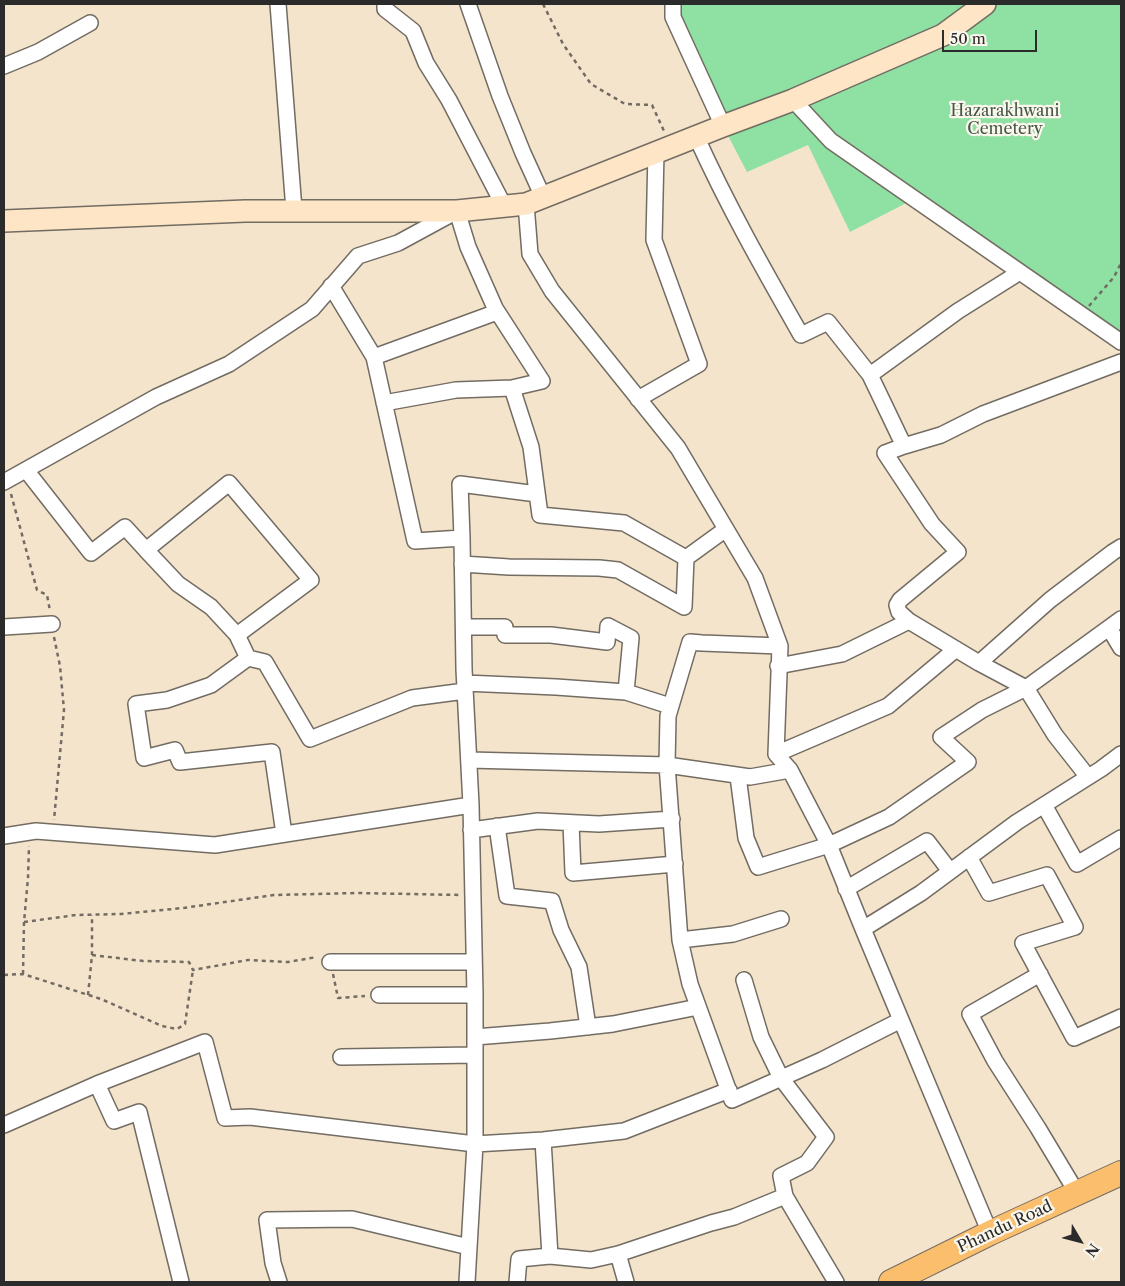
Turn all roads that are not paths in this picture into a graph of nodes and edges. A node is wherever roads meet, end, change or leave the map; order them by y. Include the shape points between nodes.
1 (278, 4) edge
2 (385, 4) edge
3 (468, 4) edge
4 (673, 4) edge
5 (985, 4) edge
6 (90, 23) dead end
7 (4, 66) edge
8 (793, 100) junction
9 (723, 126) junction
10 (696, 136) junction
11 (664, 149) junction
12 (534, 201) junction
13 (504, 206) junction
14 (294, 210) junction
15 (457, 211) junction
16 (4, 221) edge
17 (1020, 272) junction
18 (331, 286) junction
19 (498, 312) junction
20 (1121, 342) edge
21 (374, 357) junction
22 (1121, 362) edge
23 (870, 375) junction
24 (512, 388) junction
25 (638, 399) junction
26 (384, 403) junction
27 (904, 446) junction
28 (26, 470) junction
29 (6, 482) edge
30 (537, 494) junction
31 (726, 529) junction
32 (462, 538) junction
33 (1121, 547) edge
34 (146, 550) junction
35 (686, 558) junction
36 (462, 564) junction
37 (909, 621) junction
38 (1115, 623) edge
39 (52, 624) road end
40 (464, 627) junction
41 (4, 628) edge
42 (236, 635) junction
43 (780, 646) junction
44 (1121, 648) edge
45 (956, 650) junction
46 (248, 658) junction
47 (979, 663) junction
48 (778, 666) junction
49 (465, 687) junction
50 (1026, 688) junction
51 (626, 692) junction
52 (670, 706) junction
53 (776, 754) junction
54 (1121, 755) edge
55 (469, 760) junction
56 (667, 765) junction
57 (790, 770) junction
58 (738, 776) junction
59 (1088, 777) junction
60 (471, 805) junction
61 (1044, 805) junction
62 (672, 819) junction
63 (571, 823) junction
64 (497, 826) junction
65 (471, 830) junction
66 (284, 834) junction
67 (4, 836) edge
68 (1121, 838) edge
69 (829, 845) junction
70 (969, 857) junction
71 (675, 864) junction
72 (950, 871) junction
73 (846, 889) junction
74 (781, 919) dead end
75 (863, 929) junction
76 (680, 940) junction
77 (330, 962) road end
78 (474, 962) junction
79 (1040, 974) junction
80 (744, 980) dead end
81 (379, 994) road end
82 (475, 995) junction
83 (698, 1007) junction
84 (1121, 1016) edge
85 (900, 1020) junction
86 (588, 1027) junction
87 (475, 1037) junction
88 (475, 1055) junction
89 (341, 1057) dead end
90 (781, 1078) junction
91 (96, 1084) junction
92 (729, 1090) junction
93 (4, 1125) edge
94 (543, 1140) junction
95 (475, 1144) junction
96 (1121, 1173) edge
97 (1077, 1193) junction
98 (785, 1196) junction
99 (990, 1233) junction
100 (469, 1246) junction
101 (618, 1254) junction
102 (550, 1256) junction
103 (181, 1282) edge
104 (279, 1282) edge
105 (468, 1282) edge
106 (517, 1282) edge
107 (626, 1282) edge
108 (836, 1282) edge
109 (891, 1282) edge

1 - 14 street
2 - 13 street via 385,8 413,31 426,63
3 - 12 street via 523,153
4 - 9 street via 674,18
5 - 8 main road via 943,35
6 - 7 street via 38,52
8 - 9 main road
8 - 17 street via 831,141
9 - 10 main road
10 - 11 main road
10 - 23 street via 740,226 801,336 828,322
11 - 12 main road
11 - 25 street via 654,240 699,364
12 - 13 main road
12 - 25 street via 530,254 552,291
13 - 15 main road
14 - 15 main road
14 - 16 main road
15 - 18 street via 398,243 358,256
15 - 19 street via 468,247
17 - 20 street
17 - 23 street via 958,311
18 - 21 street
18 - 28 street via 312,309 229,364 156,397
19 - 21 street
19 - 24 street via 542,381
21 - 26 street
22 - 27 street via 983,414 941,435
23 - 27 street
24 - 26 street via 456,390
24 - 30 street via 531,446
25 - 31 street via 678,448
26 - 32 street via 415,541
27 - 37 street via 885,453 932,524 958,552 900,600 899,612
28 - 29 street
28 - 34 street via 91,553 124,527
30 - 32 street via 460,484
30 - 35 street via 540,516 624,523
31 - 35 street
31 - 43 street via 755,578
32 - 36 street
33 - 47 street via 1050,600
34 - 42 street via 178,584 210,607
34 - 42 street via 230,483 311,580
35 - 36 street via 684,606 618,570
36 - 40 street
37 - 45 street
37 - 48 street via 842,654
38 - 44 street
38 - 50 street
39 - 41 street
40 - 49 street
40 - 51 street via 505,627 505,635 552,635 607,642 608,626 632,638
42 - 46 street
43 - 48 street
43 - 52 street via 690,642
45 - 47 street
45 - 53 street via 888,706
46 - 49 street via 265,662 310,738 412,698
46 - 66 street via 211,685 167,700 136,704 144,758 175,750 180,762 272,752
47 - 50 street
48 - 53 street
49 - 51 street via 556,687
49 - 55 street
50 - 59 street via 1055,735
50 - 69 street via 982,710 942,737 968,762 889,817
51 - 52 street
52 - 56 street
53 - 57 street
54 - 59 street
55 - 56 street
55 - 60 street
56 - 58 street
56 - 62 street
57 - 58 street
57 - 69 street
58 - 69 street via 746,838 758,867
59 - 61 street
60 - 65 street
60 - 66 street
61 - 68 street via 1077,864
61 - 70 street
62 - 63 street
62 - 71 street
63 - 64 street via 538,821
63 - 71 street via 573,873
64 - 65 street
64 - 86 street via 507,896 552,901 579,968
65 - 78 street
66 - 67 street via 215,845 36,831
69 - 73 street
70 - 72 street
70 - 79 street via 989,893 1047,875 1075,927 1024,943
71 - 76 street
72 - 73 street via 928,841
72 - 75 street
73 - 75 street
74 - 76 street via 733,934
75 - 85 street
76 - 83 street
77 - 78 street
78 - 82 street
79 - 84 street via 1074,1038
79 - 97 street via 970,1014 995,1061
80 - 90 street via 761,1037
81 - 82 street
82 - 87 street
83 - 86 street
83 - 92 street
85 - 90 street
85 - 99 street
86 - 87 street
87 - 88 street
88 - 89 street
88 - 95 street
90 - 92 street via 732,1100
90 - 98 street via 826,1137 807,1163 781,1176
91 - 93 street
91 - 95 street via 205,1042 225,1118 250,1117
91 - 103 street via 114,1121 139,1112
92 - 94 street via 624,1131
94 - 95 street
94 - 102 street
95 - 100 street
96 - 97 main road, Phandu Road
97 - 99 main road, Phandu Road
98 - 101 street via 734,1217
98 - 108 street
99 - 109 main road, Phandu Road
100 - 104 street via 352,1219 267,1220
100 - 105 street
101 - 102 street via 591,1260
101 - 107 street
102 - 106 street via 519,1259

